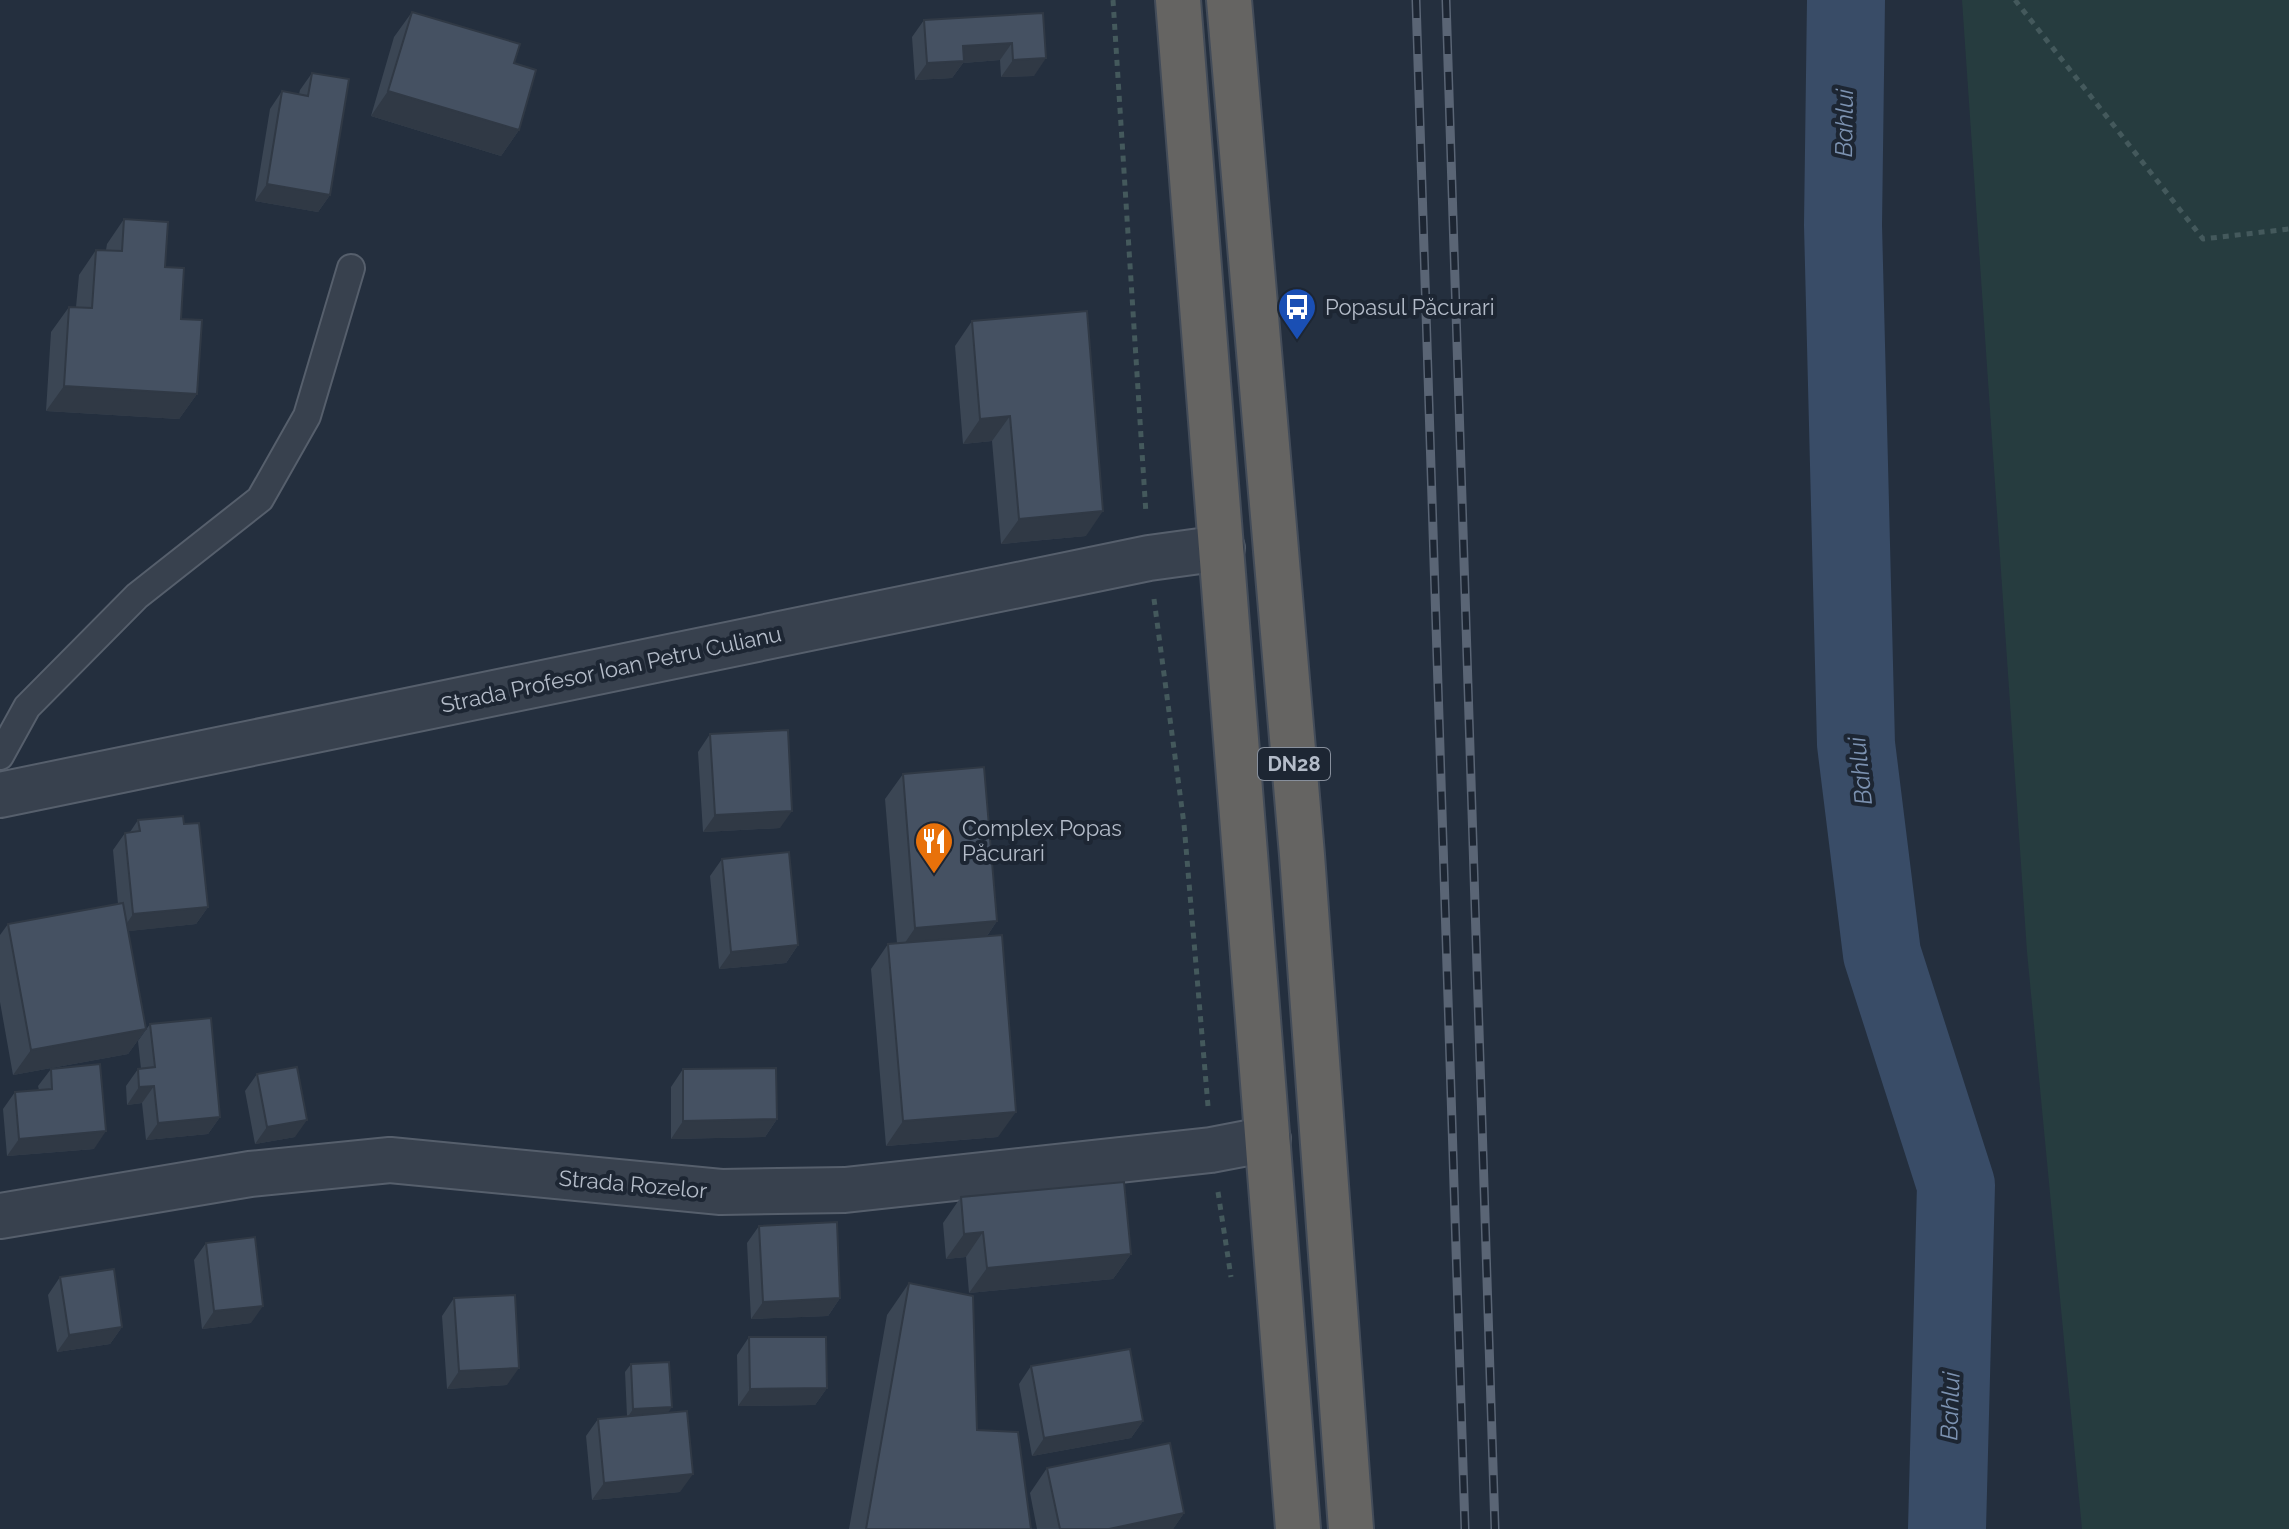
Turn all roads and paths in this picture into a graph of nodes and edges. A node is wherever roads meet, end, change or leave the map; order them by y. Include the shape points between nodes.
1 (1113, 0) edge
2 (1178, 0) edge
3 (1229, 0) edge
4 (2015, 0) edge
5 (2289, 229) edge
6 (351, 268) dead end
7 (1222, 548) junction
8 (1149, 558) junction
9 (1, 782) edge
10 (1268, 1139) junction
11 (1211, 1150) junction
12 (0, 1216) edge
13 (1231, 1280) dead end
14 (1298, 1529) edge
15 (1351, 1529) edge

1 - 8 path
2 - 7 highway, DN28
3 - 15 highway, DN28 via 1302,855
4 - 5 path via 2203,239
6 - 9 lane via 307,416 260,499 137,596 27,707
7 - 8 street, Strada Profesor Ioan Petru Culianu
7 - 10 highway, DN28
8 - 9 street, Strada Profesor Ioan Petru Culianu
8 - 11 path via 1184,824
10 - 11 street, Strada Rozelor
10 - 14 highway, DN28
11 - 12 street, Strada Rozelor via 845,1190 721,1192 390,1160 250,1174
11 - 13 path

